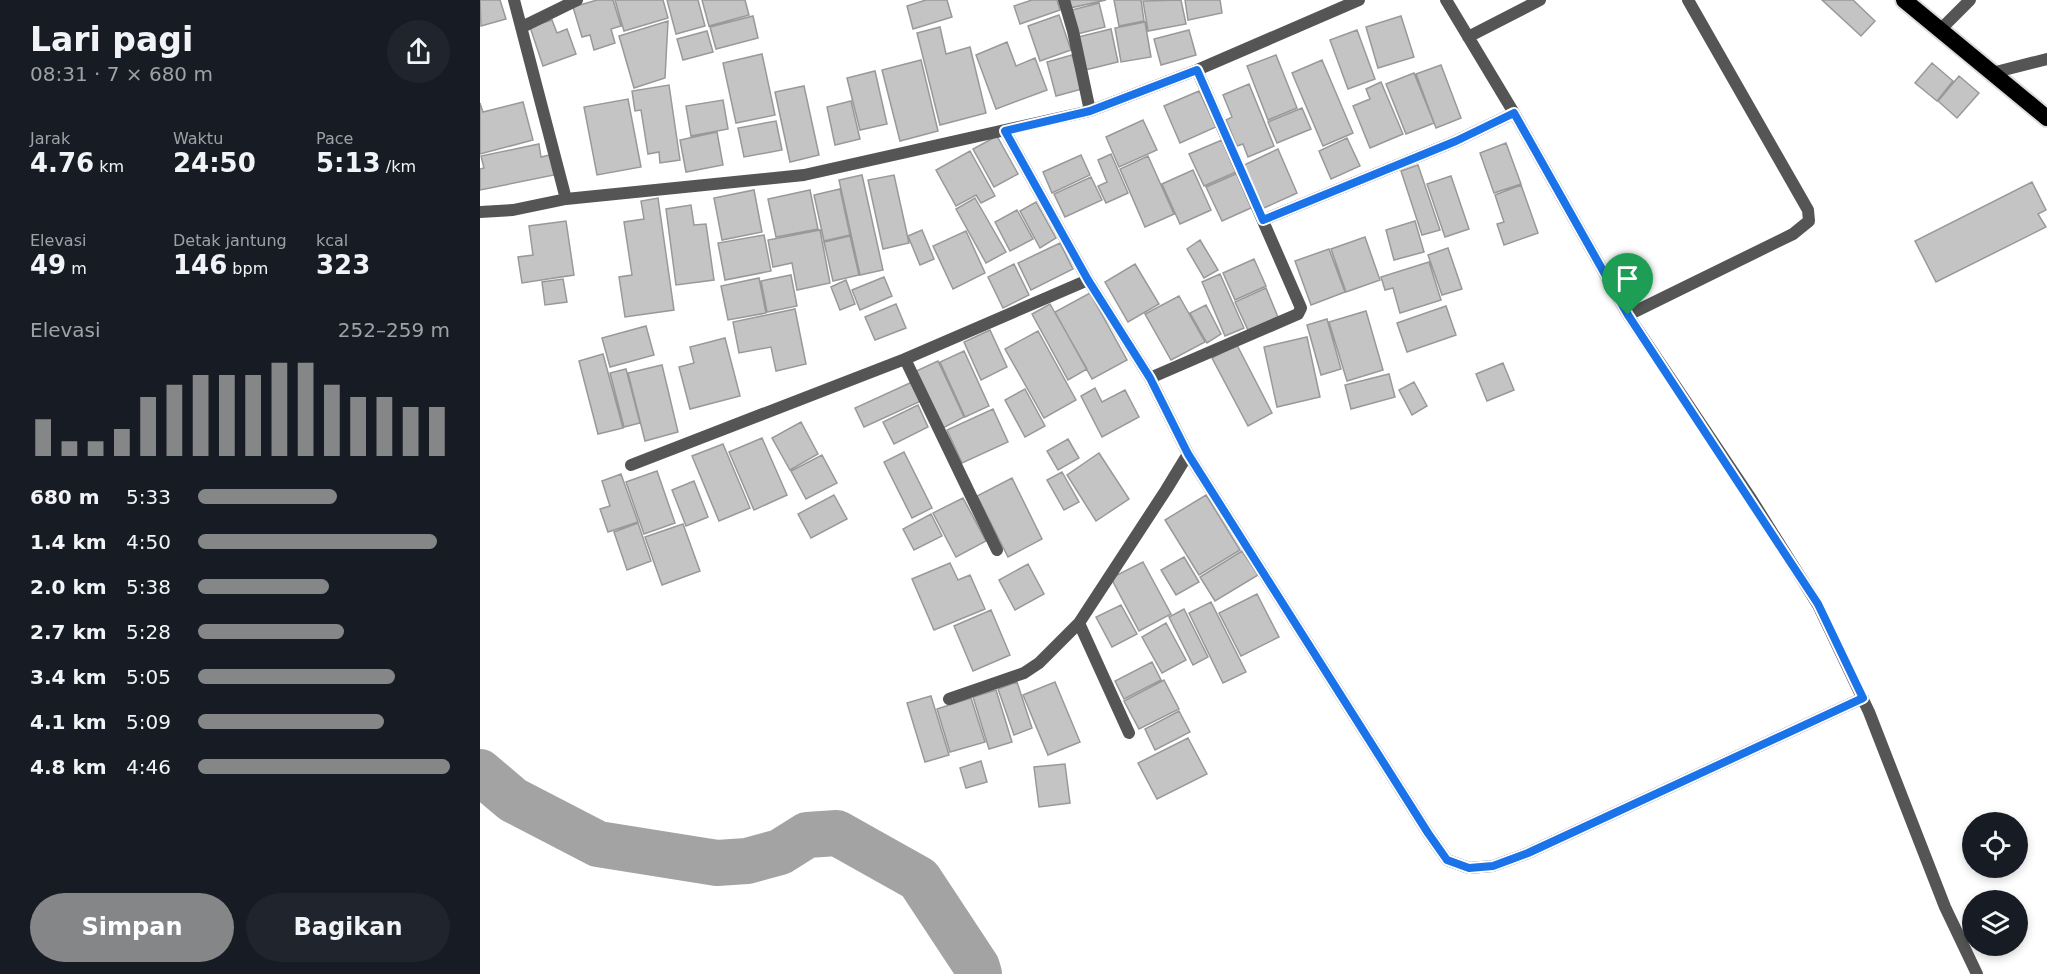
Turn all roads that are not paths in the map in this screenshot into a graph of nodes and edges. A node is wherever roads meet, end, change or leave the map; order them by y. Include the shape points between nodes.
1 (514, 0) edge
2 (578, 0) edge
3 (1064, 0) edge
4 (1359, 0) edge
5 (1446, 0) edge
6 (1540, 0) edge
7 (1688, 0) edge
8 (1904, 0) edge
9 (1970, 0) edge
10 (522, 27) junction
11 (1939, 31) junction
12 (1468, 37) junction
13 (2047, 59) edge
14 (1197, 70) junction
15 (1992, 73) junction
16 (1090, 111) junction
17 (1514, 113) junction
18 (2047, 118) edge
19 (1005, 131) junction
20 (566, 199) junction
21 (480, 212) edge
22 (1263, 220) junction
23 (1088, 280) junction
24 (1628, 315) junction
25 (905, 359) junction
26 (1150, 378) junction
27 (1188, 454) junction
28 (631, 465) dead end
29 (997, 550) dead end
30 (1079, 623) junction
31 (1863, 698) junction
32 (949, 699) dead end
33 (1129, 734) dead end
34 (1977, 974) edge

1 - 10 street
2 - 10 street
3 - 16 street
4 - 14 street
5 - 12 street
6 - 12 street
7 - 24 street via 1808,210 1809,221 1793,234
8 - 11 highway
9 - 11 street
10 - 20 street
11 - 15 highway
12 - 17 street
13 - 15 street
14 - 16 street
14 - 22 street
15 - 18 highway
16 - 19 street
17 - 22 street via 1456,141
17 - 24 street
19 - 20 street via 804,176
19 - 23 street
20 - 21 street
22 - 26 street via 1301,311
23 - 25 street
23 - 26 street
24 - 31 street via 1818,604
25 - 28 street
25 - 29 street
26 - 27 street
27 - 30 street
27 - 31 street via 1428,833 1447,860 1469,868 1493,866 1528,853
30 - 32 street via 1024,673
30 - 33 street
31 - 34 street via 1945,908

